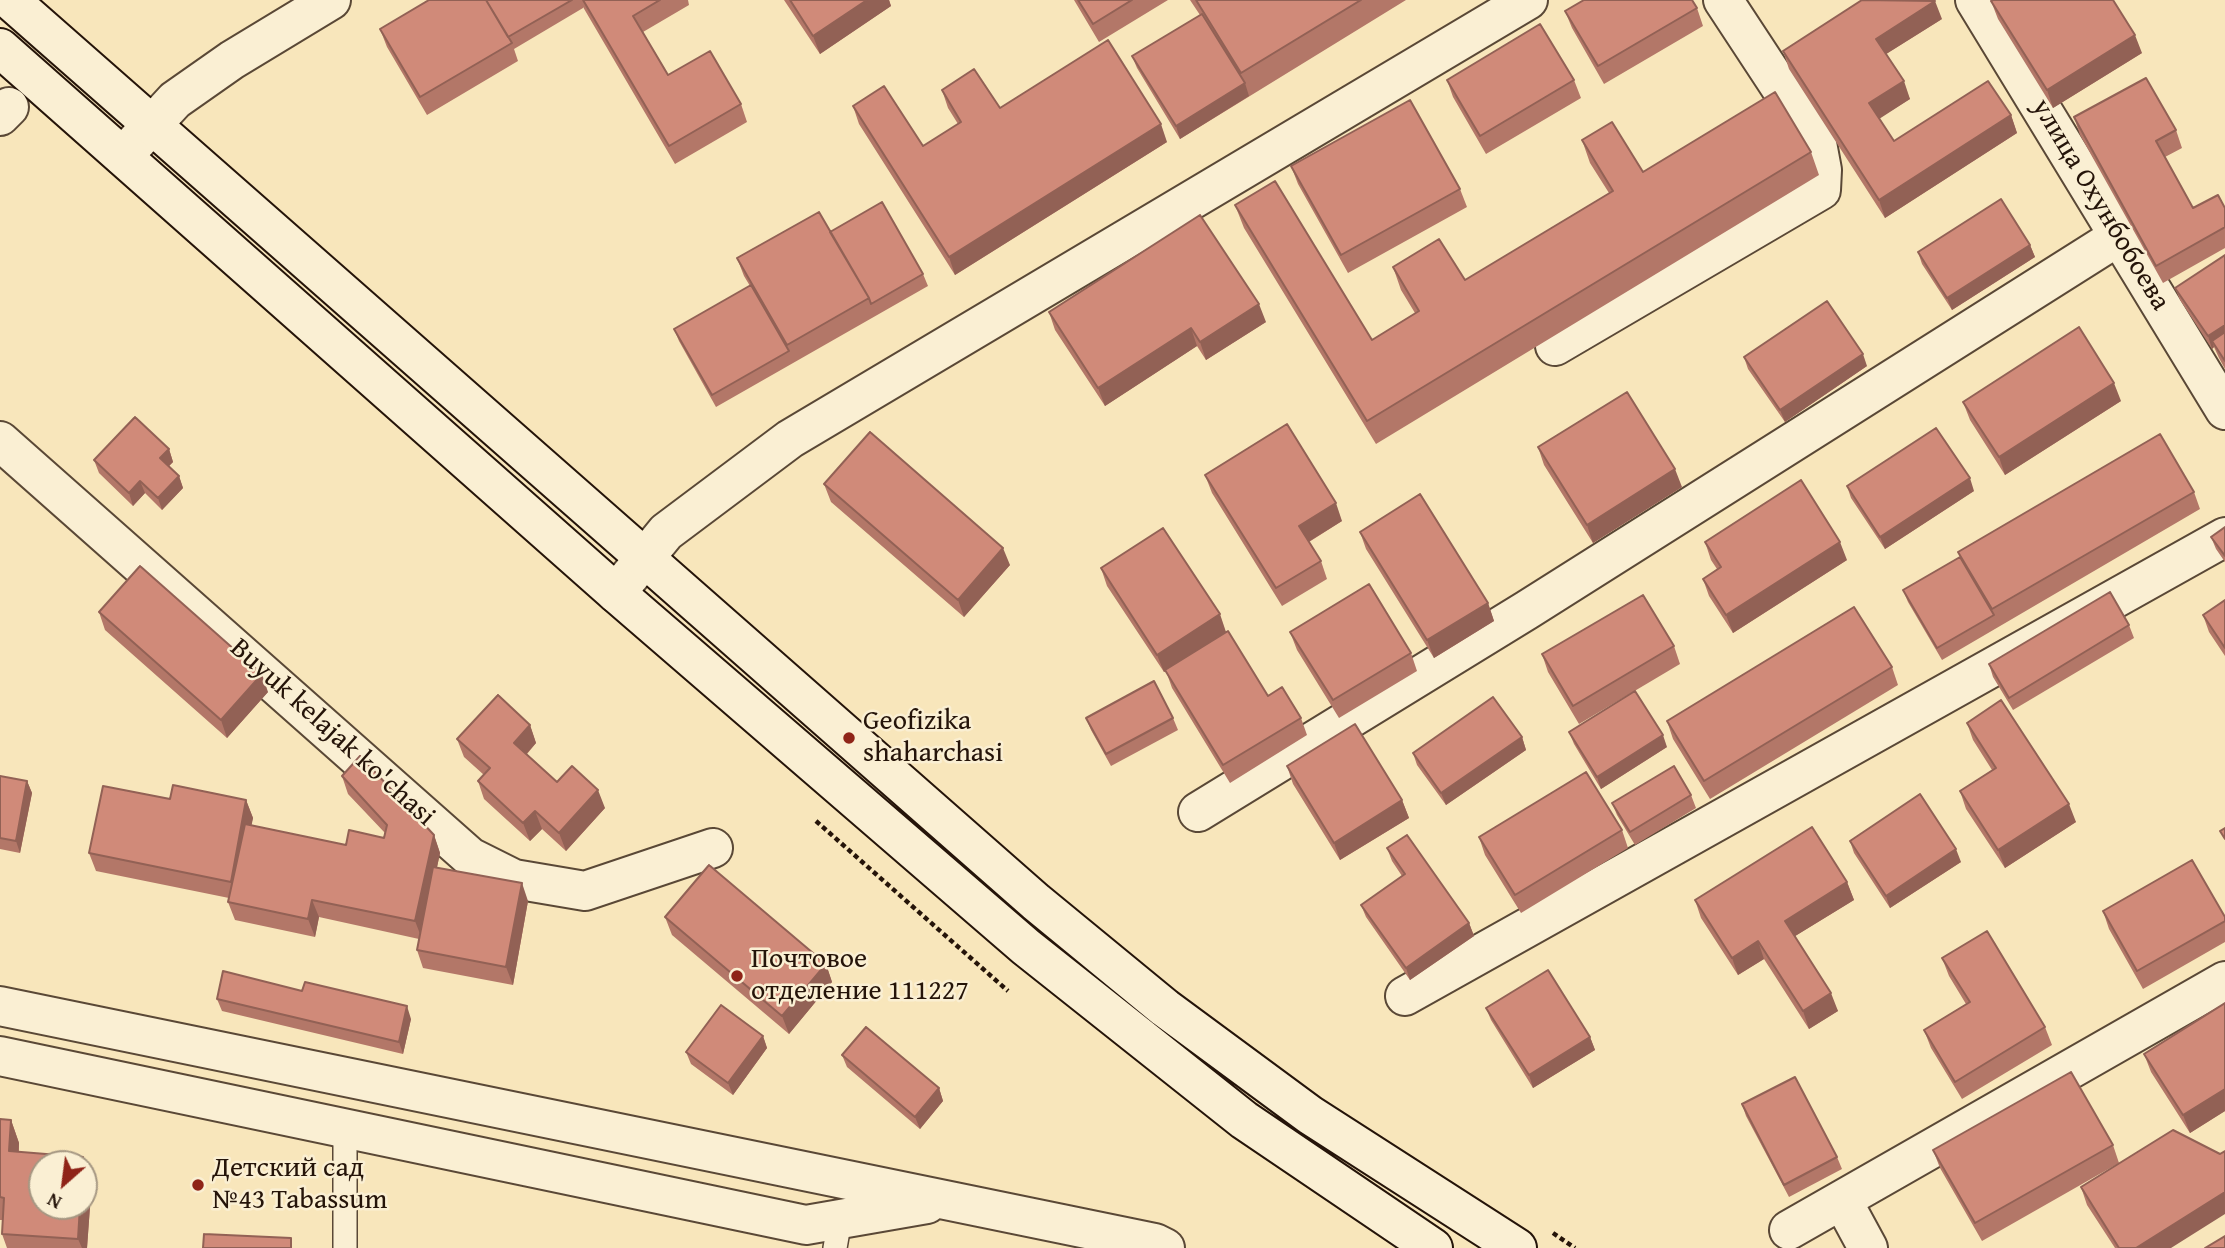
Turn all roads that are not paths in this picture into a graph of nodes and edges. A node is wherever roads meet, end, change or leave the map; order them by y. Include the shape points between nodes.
1 (10, 0) edge
2 (331, 0) edge
3 (1528, 0) edge
4 (1723, 0) edge
5 (1975, 0) edge
6 (0, 48) edge
7 (151, 125) junction
8 (123, 156) junction
9 (2119, 236) junction
10 (1555, 346) dead end
11 (2225, 410) edge
12 (0, 441) edge
13 (2225, 537) edge
14 (645, 558) junction
15 (616, 593) junction
16 (1198, 812) dead end
17 (713, 848) dead end
18 (2225, 981) edge
19 (1405, 996) dead end
20 (0, 1006) edge
21 (0, 1056) edge
22 (345, 1127) junction
23 (950, 1200) junction
24 (1842, 1200) junction
25 (1789, 1230) dead end
26 (838, 1234) edge
27 (1530, 1237) edge
28 (345, 1248) edge
29 (1165, 1248) edge
30 (1433, 1248) edge
31 (1867, 1248) edge

1 - 7 street
2 - 7 street via 232,60 175,100
3 - 14 street via 790,439 666,532
4 - 10 street via 1817,142 1821,190
5 - 9 street, улица Охунбобоева
6 - 8 street
7 - 8 street
7 - 14 street
8 - 15 street
9 - 11 street, улица Охунбобоева
9 - 16 street via 1480,640
12 - 17 street, Buyuk kelajak ko'chasi via 470,857 514,879 585,891
13 - 19 street
14 - 15 street
14 - 27 street via 1036,902 1165,1008 1310,1115
15 - 30 street via 1026,947 1159,1055 1321,1175
18 - 24 street
20 - 23 street
21 - 22 street
22 - 26 street
22 - 28 lane
23 - 26 street
23 - 29 street
24 - 25 street
24 - 31 street

